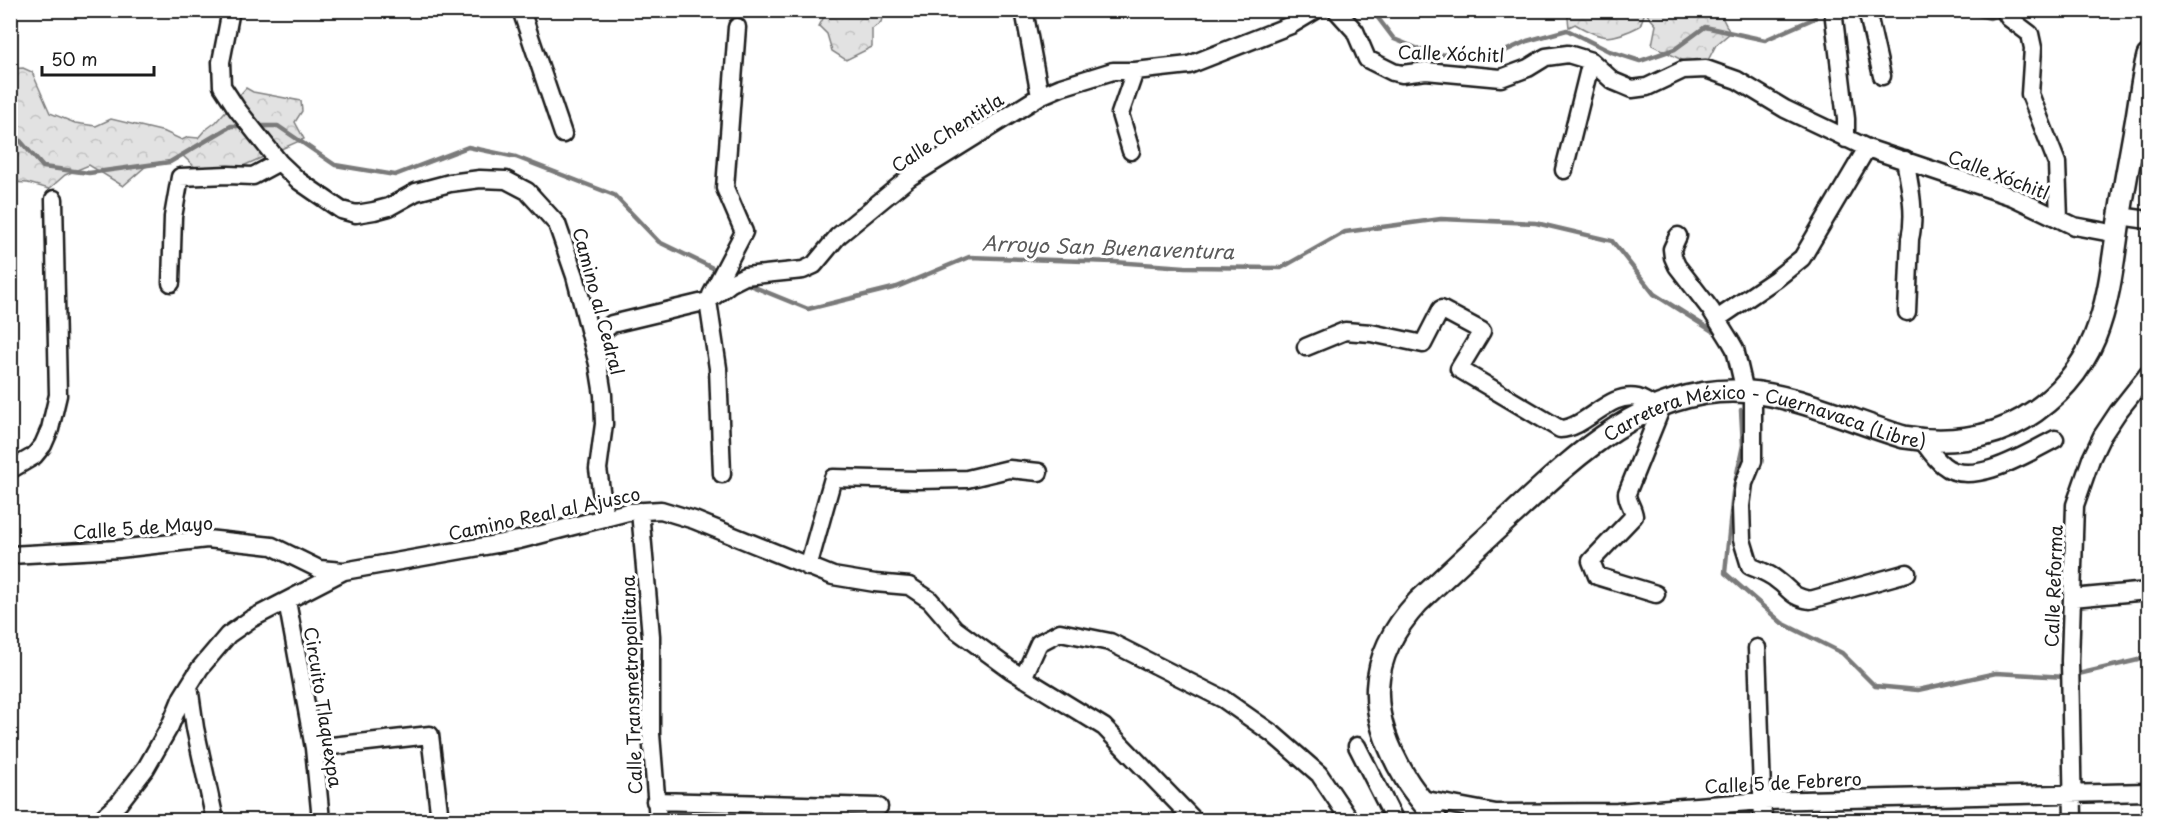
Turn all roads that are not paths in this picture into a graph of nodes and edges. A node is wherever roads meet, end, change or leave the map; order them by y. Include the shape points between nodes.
1 (231, 10) edge
2 (521, 10) edge
3 (1024, 10) edge
4 (1316, 10) edge
5 (1336, 10) edge
6 (1833, 10) edge
7 (1867, 10) edge
8 (2007, 14) edge
9 (737, 27) dead end
10 (2148, 56) edge
11 (1591, 61) junction
12 (1135, 72) junction
13 (1882, 76) dead end
14 (1040, 96) junction
15 (563, 134) dead end
16 (1846, 139) junction
17 (1867, 148) junction
18 (1131, 151) dead end
19 (1905, 160) junction
20 (279, 162) junction
21 (1564, 170) dead end
22 (54, 199) dead end
23 (2059, 219) junction
24 (2148, 220) edge
25 (2119, 225) junction
26 (1678, 236) dead end
27 (732, 279) junction
28 (171, 283) dead end
29 (708, 301) junction
30 (1907, 312) dead end
31 (1717, 319) junction
32 (592, 340) junction
33 (1306, 347) dead end
34 (2148, 374) edge
35 (1749, 393) junction
36 (1659, 406) junction
37 (2055, 439) dead end
38 (1922, 440) junction
39 (10, 470) edge
40 (1039, 472) dead end
41 (722, 474) dead end
42 (640, 512) junction
43 (605, 518) junction
44 (10, 555) edge
45 (808, 567) junction
46 (344, 571) junction
47 (1907, 573) dead end
48 (2148, 591) edge
49 (1656, 594) dead end
50 (2072, 598) junction
51 (287, 601) junction
52 (1756, 648) dead end
53 (1023, 678) junction
54 (189, 686) junction
55 (1357, 746) dead end
56 (314, 748) junction
57 (2148, 792) edge
58 (2072, 793) junction
59 (1421, 800) junction
60 (655, 801) junction
61 (1763, 801) junction
62 (879, 807) dead end
63 (100, 820) edge
64 (215, 820) edge
65 (321, 820) edge
66 (440, 820) edge
67 (657, 820) edge
68 (1194, 820) edge
69 (1350, 820) edge
70 (1393, 820) edge
71 (1436, 820) edge
72 (1763, 820) edge
73 (2073, 820) edge

1 - 20 street, Camino al Cedral via 220,72 222,86
2 - 15 street
3 - 14 street
4 - 12 street, Calle Chentitla via 1291,25 1189,65
5 - 11 street, Calle Xóchitl via 1355,32 1367,59 1402,74 1426,71 1501,78 1546,57 1568,54
6 - 16 street
7 - 13 street
8 - 23 street via 2027,31 2033,48 2030,89 2057,163
9 - 27 street via 725,188 744,232 728,263
10 - 25 main road, Carretera México - Cuernavaca (Libre)
11 - 16 street, Calle Xóchitl via 1613,81 1632,89 1647,87 1683,70 1706,69 1737,80
11 - 21 street
12 - 14 street, Calle Chentitla via 1113,71
12 - 18 street via 1120,114
14 - 27 street, Calle Chentitla via 910,177 838,236 814,265 803,270
16 - 17 street, Calle Xóchitl
17 - 19 street, Calle Xóchitl
17 - 31 street via 1802,258
19 - 23 street, Calle Xóchitl via 2013,197
19 - 30 street via 1912,218
20 - 28 street via 253,176 180,177 173,217
20 - 32 street, Camino al Cedral via 341,210 356,214 389,207 416,192 450,183 506,180 527,191 557,224
22 - 39 street via 57,395 43,445 34,456
23 - 25 street, Calle Xóchitl via 2074,226
24 - 25 street
25 - 38 main road, Carretera México - Cuernavaca (Libre) via 2103,318 2082,363 2057,393 2030,415 1997,431 1954,440
26 - 31 street via 1672,257
27 - 29 street
29 - 32 street via 612,324
29 - 41 street via 718,368
31 - 35 street via 1735,350
32 - 43 street, Camino al Cedral via 603,395 598,469
33 - 36 street via 1345,331 1423,344 1441,309 1482,331 1459,369 1560,429 1623,399 1637,398
34 - 50 street, Calle Reforma via 2102,436 2075,506
35 - 36 main road, Carretera México - Cuernavaca (Libre) via 1702,394
35 - 38 main road, Carretera México - Cuernavaca (Libre) via 1777,397
35 - 47 street via 1753,461 1744,483 1741,506 1742,540 1750,566 1773,576 1800,599 1810,600
36 - 49 street via 1627,493 1634,516 1591,561 1597,576
36 - 59 main road, Carretera México - Cuernavaca (Libre) via 1608,432 1585,450 1418,602 1392,634 1380,671 1378,708 1388,745
37 - 38 street via 2011,462 1967,475 1943,466
40 - 45 street via 1008,469 967,479 833,478
42 - 43 street, Camino Real al Ajusco
42 - 45 street, Camino Real al Ajusco via 661,510 694,520
42 - 60 street, Calle Transmetropolitana via 651,636
43 - 46 street, Camino Real al Ajusco via 519,540
44 - 46 street, Calle 5 de Mayo via 207,539 272,546 319,569
45 - 53 street, Camino Real al Ajusco via 875,584 909,586 930,600 955,629
46 - 51 street, Camino Real al Ajusco
48 - 50 street
50 - 58 street, Calle Reforma
51 - 54 street, Camino Real al Ajusco via 228,635
51 - 56 street, Circuito Tlaquexpa
52 - 61 street
53 - 68 street, Camino Real al Ajusco via 1104,727
53 - 69 street via 1039,643 1060,632 1110,642 1223,699 1273,734 1319,774
54 - 63 street, Camino Real al Ajusco via 146,768
54 - 64 street
55 - 70 street
56 - 65 street, Circuito Tlaquexpa
56 - 66 street via 430,735
57 - 58 street, Calle 5 de Febrero
58 - 61 street, Calle 5 de Febrero
58 - 73 street, Calle Reforma
59 - 61 street, Calle 5 de Febrero via 1496,813 1617,812
59 - 71 main road, Carretera México - Cuernavaca (Libre)
60 - 62 street
60 - 67 street, Calle Transmetropolitana
61 - 72 street

